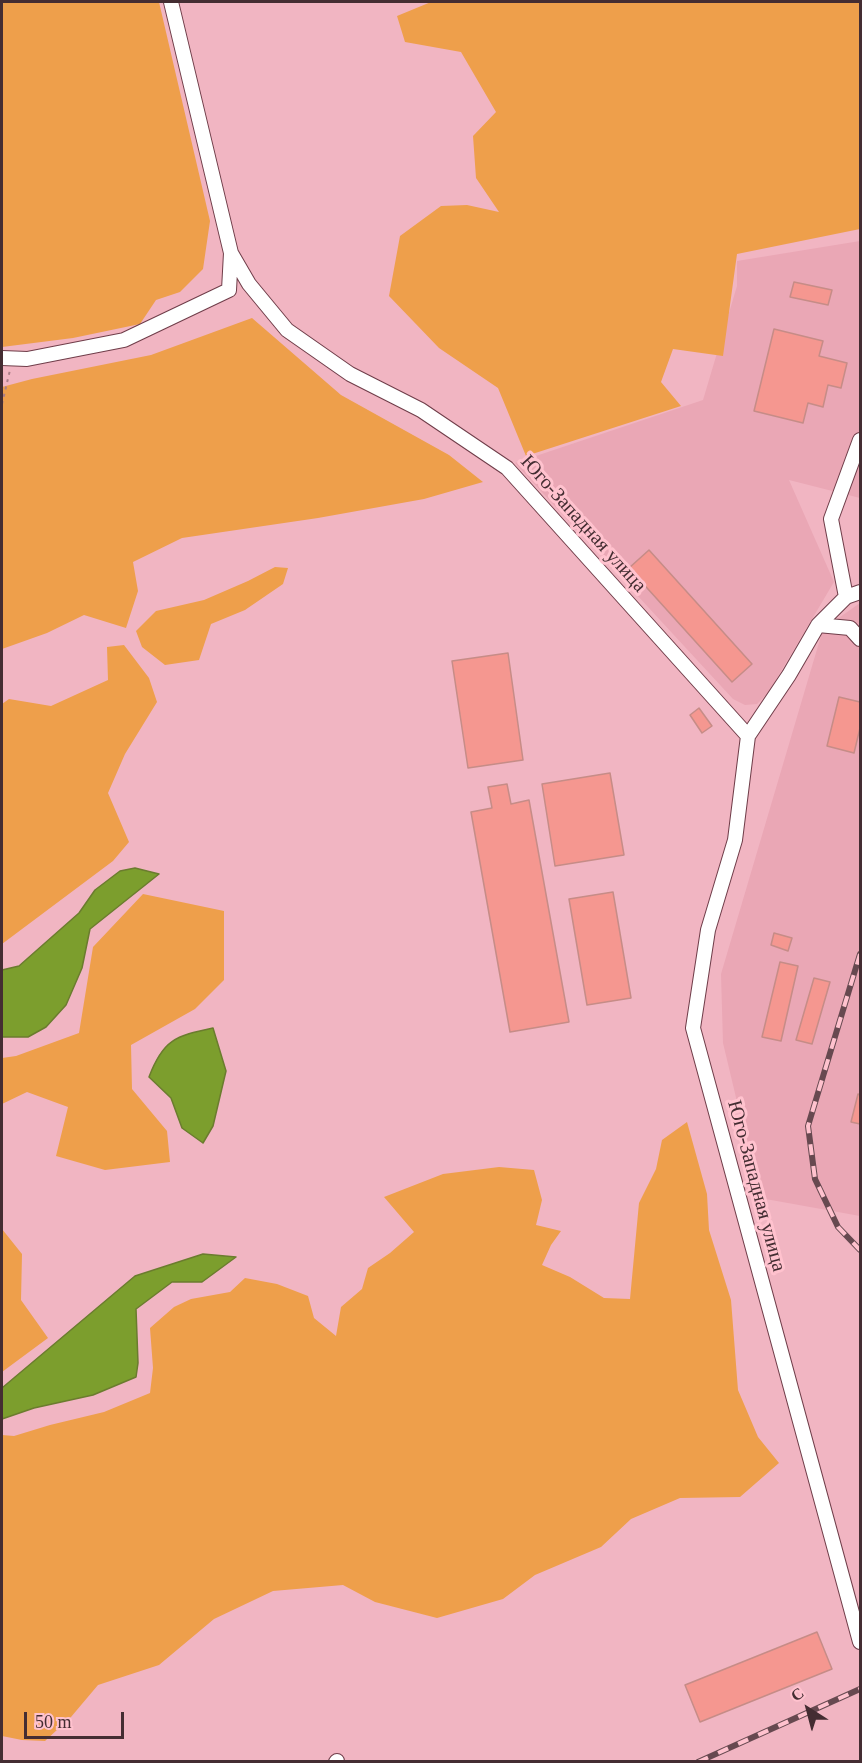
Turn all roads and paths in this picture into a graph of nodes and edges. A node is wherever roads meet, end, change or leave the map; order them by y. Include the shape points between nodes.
1 (171, 2) edge
2 (231, 254) junction
3 (249, 284) junction
4 (229, 290) junction
5 (7, 359) edge
6 (2, 404) edge
7 (861, 440) edge
8 (861, 592) edge
9 (846, 597) junction
10 (818, 625) junction
11 (861, 639) edge
12 (748, 736) junction
13 (861, 1642) edge

1 - 2 street
2 - 3 street, Юго-Западная улица
2 - 4 street
3 - 4 street
3 - 12 street, Юго-Западная улица via 287,330 350,374 422,410 507,468
4 - 5 street via 124,340 27,359
5 - 6 path
7 - 9 street via 831,519
8 - 9 street, Юго-Западная улица
9 - 10 street, Юго-Западная улица
10 - 11 street via 850,628
10 - 12 street, Юго-Западная улица
12 - 13 street, Юго-Западная улица via 735,840 708,930 693,1028

